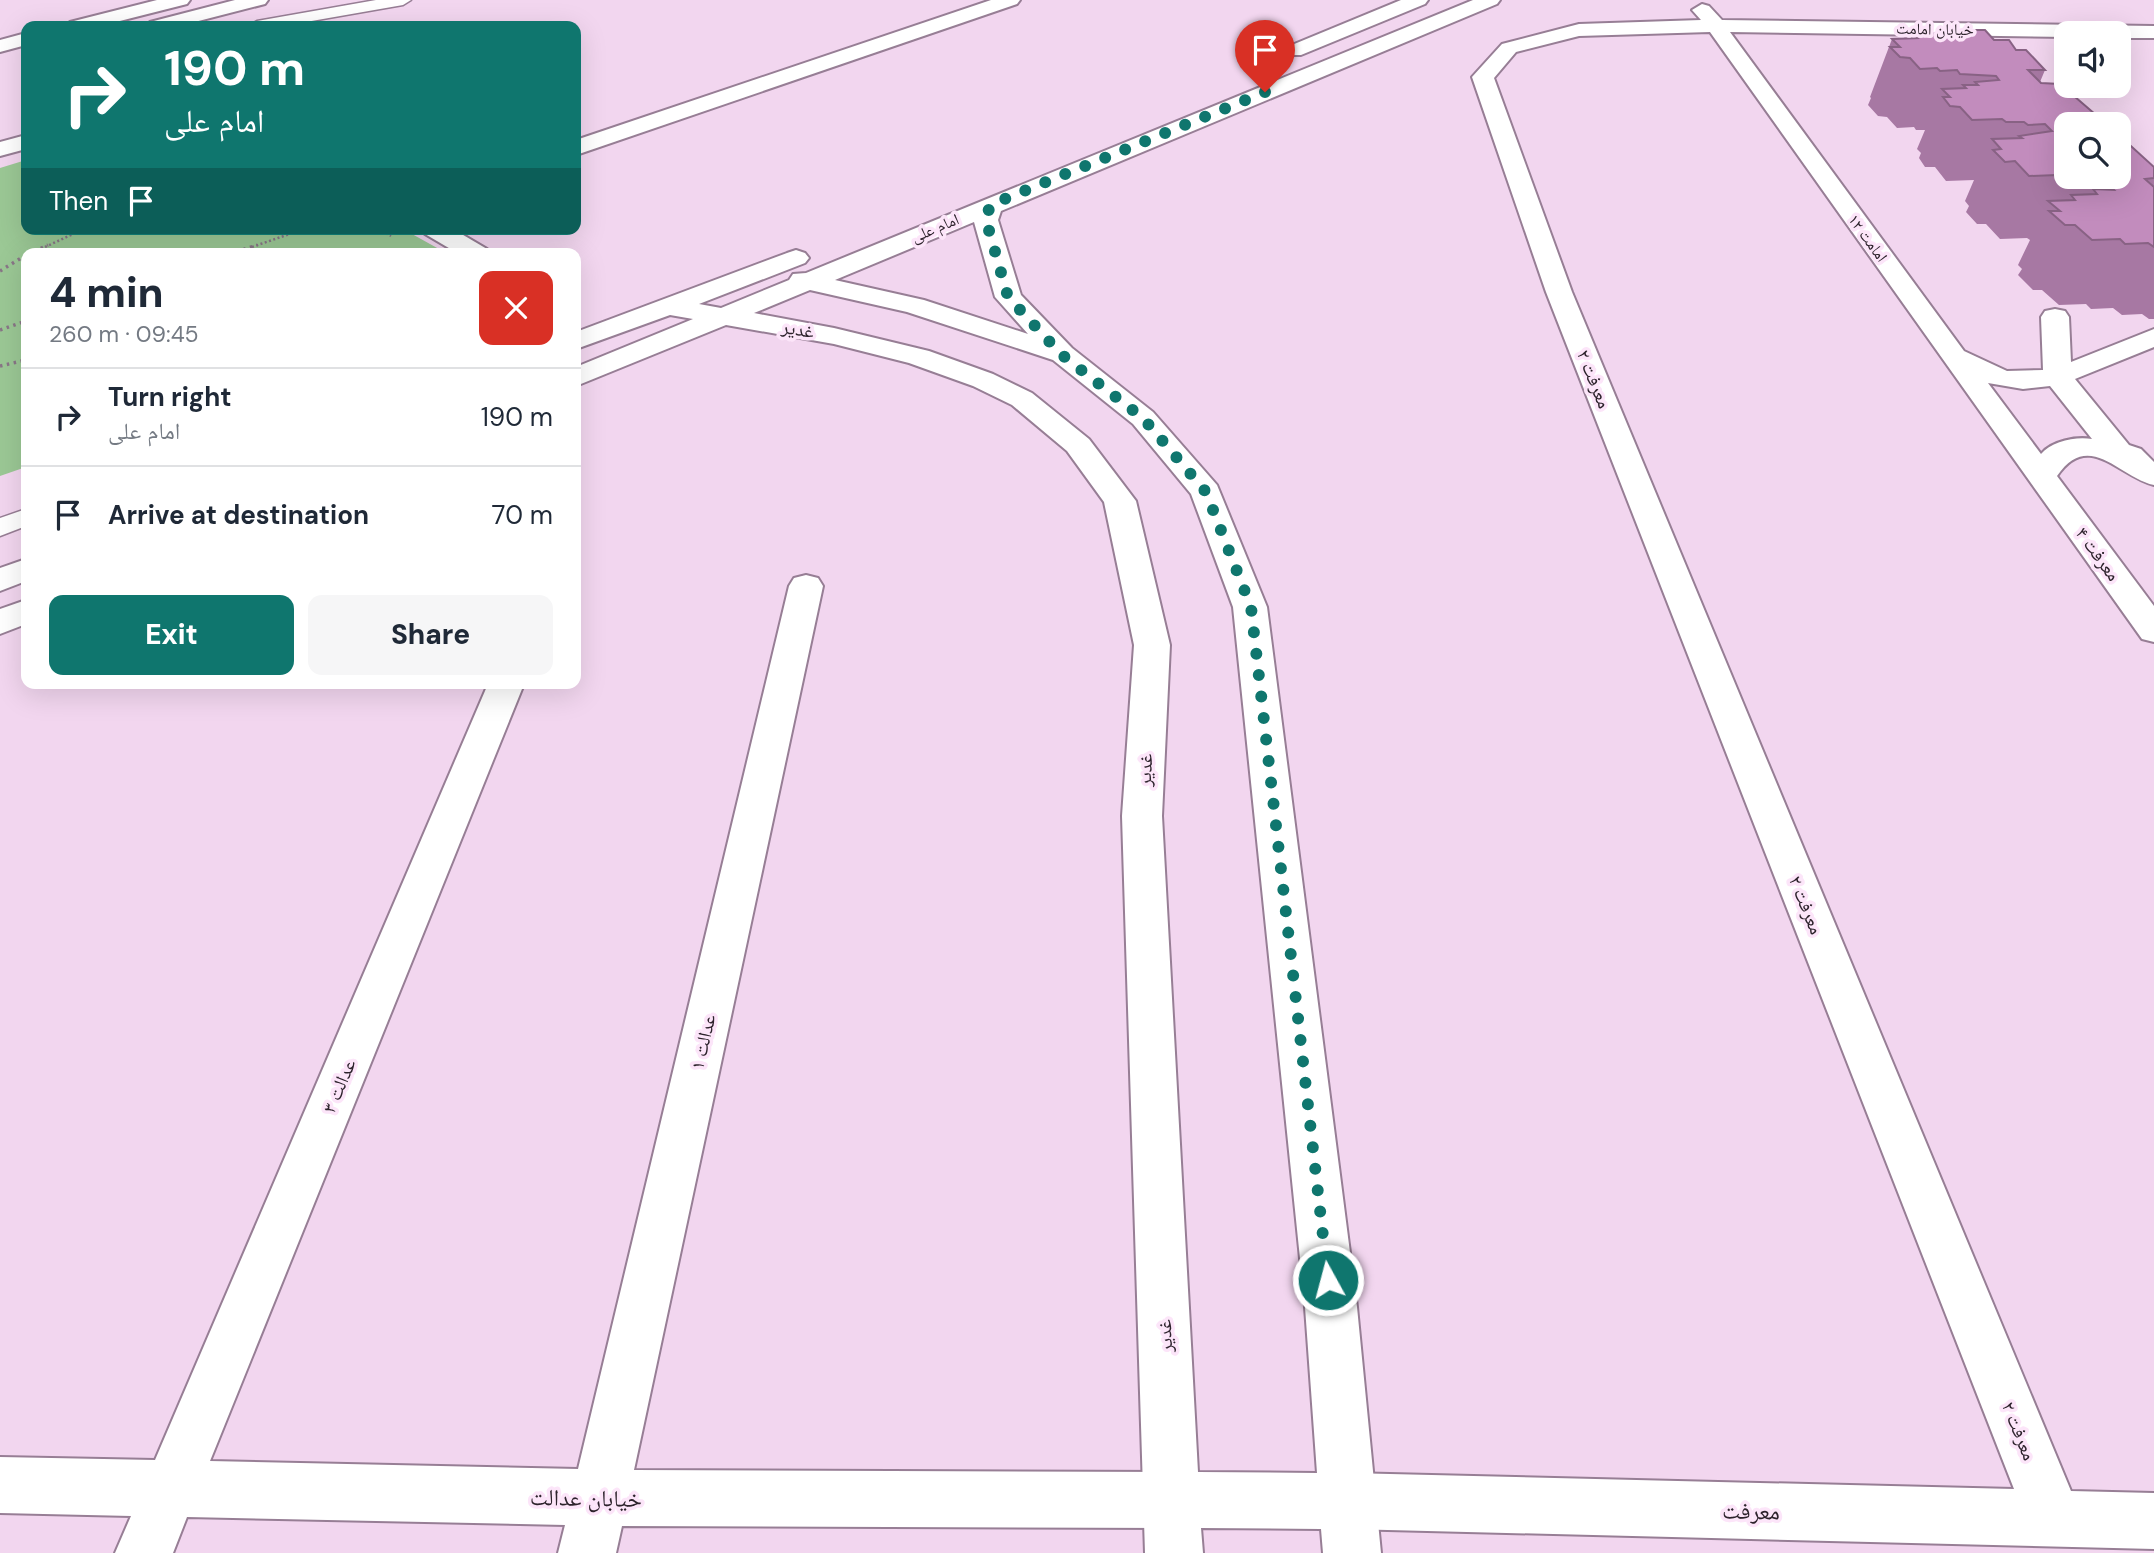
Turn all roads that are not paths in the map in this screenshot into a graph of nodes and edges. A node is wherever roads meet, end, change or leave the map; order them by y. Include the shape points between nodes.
1 (180, 0) edge
2 (258, 0) edge
3 (403, 0) edge
4 (1010, 0) edge
5 (1418, 0) edge
6 (1490, 0) edge
7 (1694, 0) edge
8 (1947, 7) dead end
9 (97, 21) edge
10 (176, 21) edge
11 (285, 21) edge
12 (1716, 26) junction
13 (1978, 30) junction
14 (2154, 32) edge
15 (21, 40) edge
16 (0, 46) edge
17 (1997, 48) edge
18 (1278, 58) dead end
19 (21, 143) edge
20 (581, 146) edge
21 (0, 149) edge
22 (990, 205) junction
23 (445, 235) edge
24 (467, 248) edge
25 (812, 251) dead end
26 (762, 272) junction
27 (806, 281) junction
28 (1559, 292) joint
29 (667, 306) junction
30 (721, 317) junction
31 (2055, 317) dead end
32 (598, 321) junction
33 (581, 336) edge
34 (2154, 337) edge
35 (644, 348) junction
36 (1062, 355) junction
37 (1954, 356) junction
38 (581, 375) edge
39 (2057, 376) junction
40 (983, 380) junction
41 (2118, 451) junction
42 (2154, 461) edge
43 (2154, 476) edge
44 (2041, 477) junction
45 (21, 519) edge
46 (0, 528) edge
47 (21, 571) edge
48 (0, 580) edge
49 (806, 586) dead end
50 (21, 613) edge
51 (0, 623) edge
52 (2154, 631) edge
53 (504, 689) edge
54 (0, 1485) edge
55 (171, 1489) junction
56 (599, 1499) junction
57 (1172, 1500) junction
58 (2054, 1518) junction
59 (2154, 1521) edge
60 (1350, 1527) edge
61 (144, 1553) edge
62 (587, 1553) edge
63 (1174, 1553) edge

1 - 9 street
2 - 10 street
3 - 11 lane
4 - 20 street
5 - 18 street
6 - 22 street, امام علی
7 - 12 street, امامت ۱۲
8 - 13 street
12 - 13 street, خیابان امامت
12 - 28 street, خیابان امامت via 1579,30 1509,48 1483,77
12 - 37 street, امامت ۱۲
13 - 14 street, خیابان امامت
13 - 17 street
15 - 16 street
19 - 21 street
22 - 27 street, امام علی
22 - 36 street via 986,220 1008,297
23 - 24 street
25 - 26 street
26 - 27 street
26 - 29 street
27 - 30 street, امام علی
27 - 36 street via 915,306
28 - 58 street, معرفت ۲
29 - 30 street, غدیر
29 - 32 street
30 - 35 street, امام علی
30 - 40 street, غدیر via 919,356
31 - 39 street
32 - 33 street
32 - 35 street
34 - 39 street
35 - 38 street, امام علی
36 - 40 street
36 - 60 street via 1143,418 1206,492 1251,607 1331,1307
37 - 39 street via 2005,379
37 - 44 street, امامت ۱۲
39 - 41 street
40 - 57 street, غدیر via 1022,399 1079,445 1120,501 1152,645 1142,816
41 - 42 street
41 - 43 street
41 - 44 street via 2081,446 2056,454
44 - 52 street, معرفت ۴
45 - 46 lane
47 - 48 street
49 - 56 street, عدالت ۱
50 - 51 street
53 - 55 street, عدالت ۳
54 - 55 street, خیابان عدالت
55 - 56 street, خیابان عدالت
55 - 61 street, عدالت ۳
56 - 57 street, خیابان عدالت
56 - 62 street, عدالت ۱
57 - 60 street, خیابان عدالت
57 - 63 street, غدیر
58 - 59 street, معرفت
58 - 60 street, معرفت

